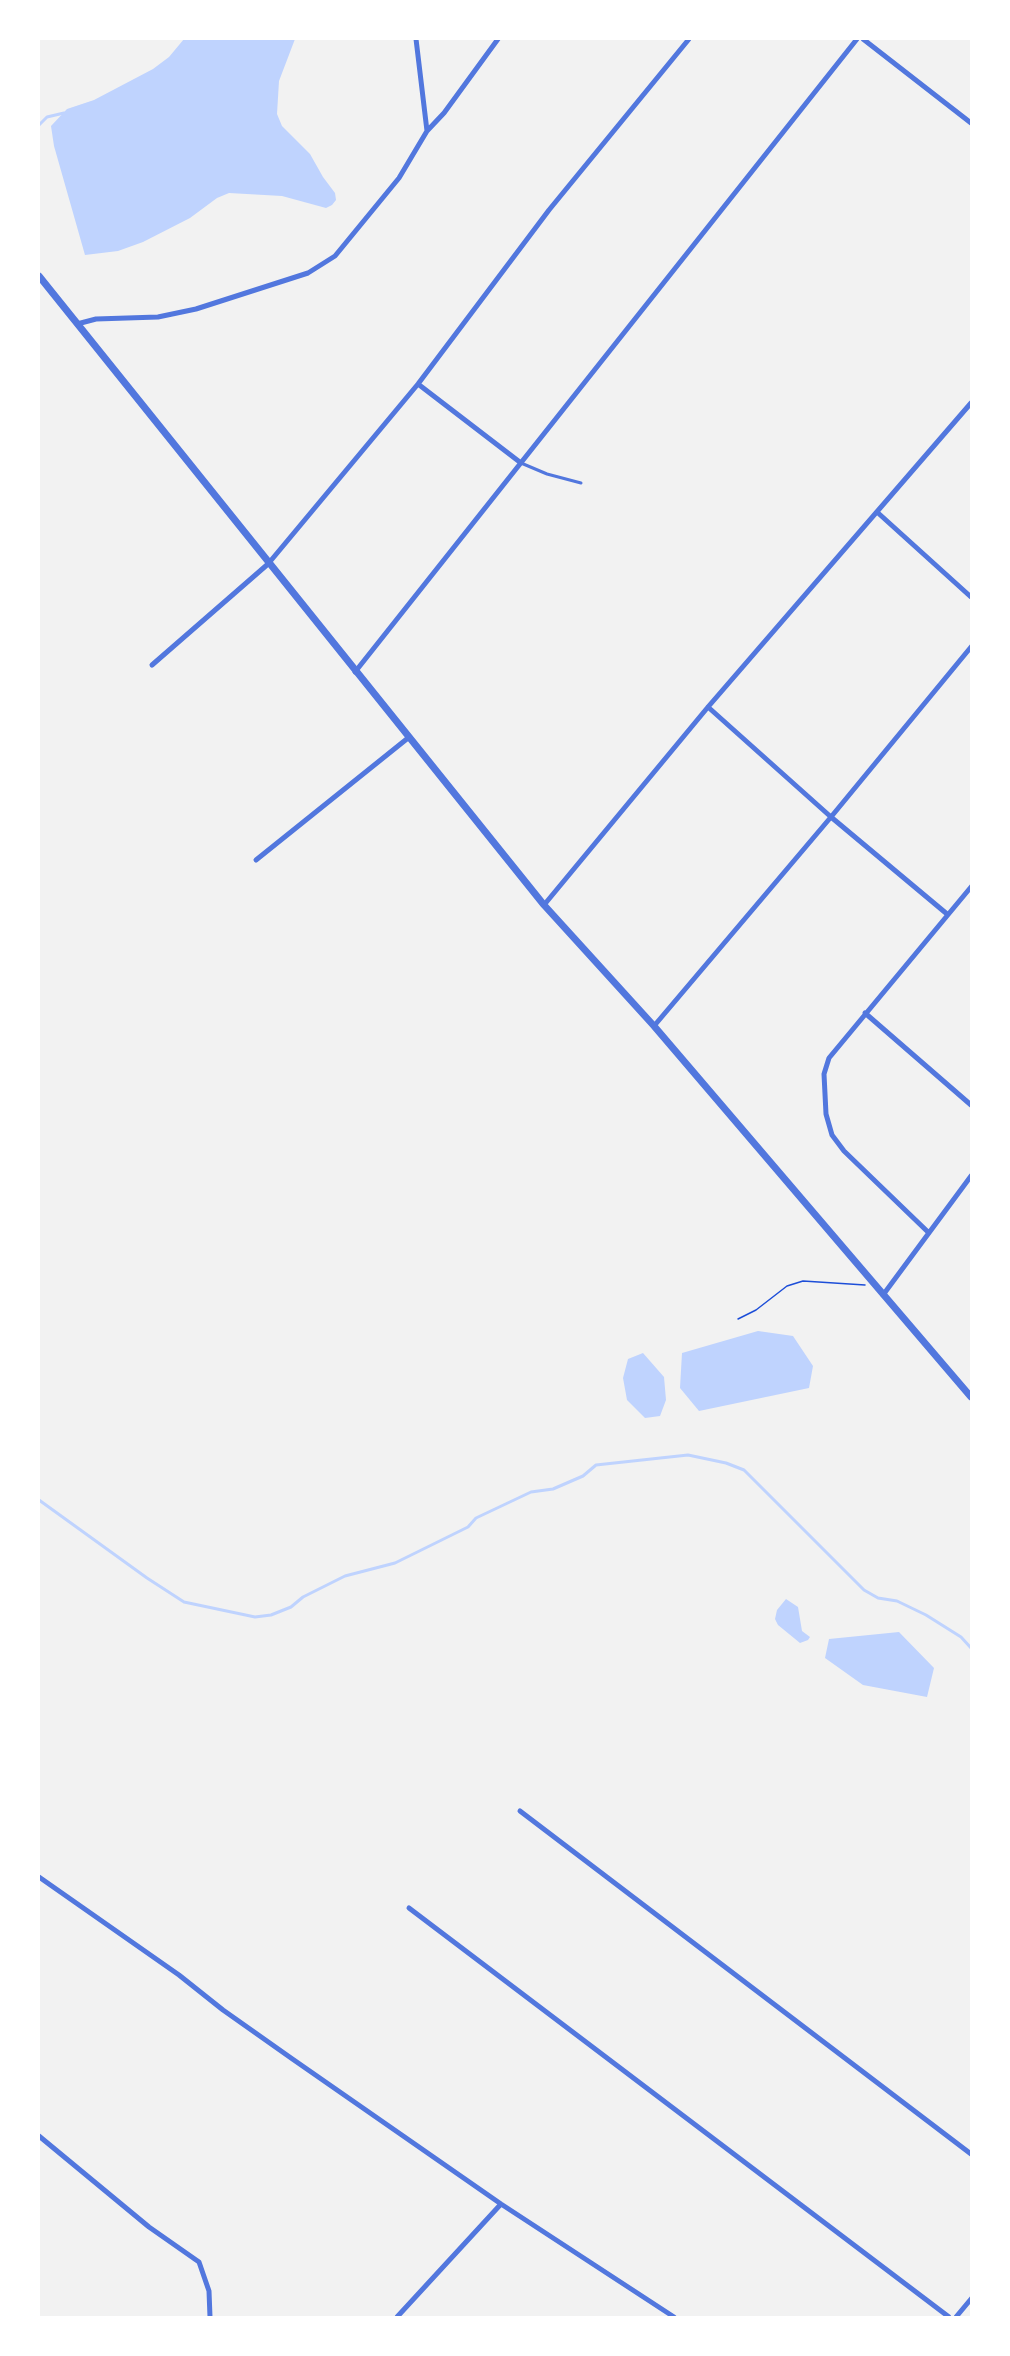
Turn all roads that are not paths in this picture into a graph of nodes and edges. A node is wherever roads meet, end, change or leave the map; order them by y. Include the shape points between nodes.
1 (416, 39) edge
2 (498, 39) edge
3 (689, 39) edge
4 (857, 39) edge
5 (863, 39) edge
6 (971, 123) edge
7 (427, 130) junction
8 (39, 276) edge
9 (77, 324) junction
10 (418, 384) junction
11 (971, 403) edge
12 (521, 463) junction
13 (581, 483) dead end
14 (877, 512) junction
15 (268, 564) junction
16 (971, 597) edge
17 (971, 647) edge
18 (152, 665) dead end
19 (355, 672) junction
20 (708, 707) junction
21 (408, 738) junction
22 (831, 817) junction
23 (256, 860) dead end
24 (971, 887) edge
25 (544, 905) junction
26 (948, 914) junction
27 (866, 1013) junction
28 (654, 1026) junction
29 (971, 1104) edge
30 (971, 1176) edge
31 (928, 1233) junction
32 (883, 1295) junction
33 (971, 1398) edge
34 (520, 1811) dead end
35 (39, 1877) edge
36 (409, 1908) dead end
37 (39, 2136) edge
38 (971, 2154) edge
39 (501, 2204) junction
40 (971, 2299) edge
41 (210, 2317) edge
42 (397, 2317) edge
43 (674, 2317) edge
44 (949, 2317) edge
45 (956, 2317) edge

1 - 7 street
2 - 7 street
3 - 10 street via 549,210
4 - 12 street
5 - 6 street
7 - 9 street via 399,178 335,256 322,266 196,309 158,317 96,319
8 - 9 street
9 - 15 street
10 - 12 street
10 - 15 street
11 - 14 street
12 - 13 lane
12 - 19 street
14 - 16 street
14 - 20 street
15 - 18 street
15 - 19 street
17 - 22 street
19 - 21 street
20 - 22 street
20 - 25 street
21 - 23 street
21 - 25 street
22 - 26 street
22 - 28 street
24 - 26 street
25 - 28 street
26 - 27 street
27 - 29 street
27 - 31 street via 829,1058 824,1074 826,1114 832,1135 844,1151
28 - 32 street
30 - 31 street
31 - 32 street
32 - 33 street
34 - 38 street
35 - 39 street
36 - 44 street
37 - 41 street via 149,2227 199,2262 209,2290
39 - 42 street
39 - 43 street
40 - 45 street

